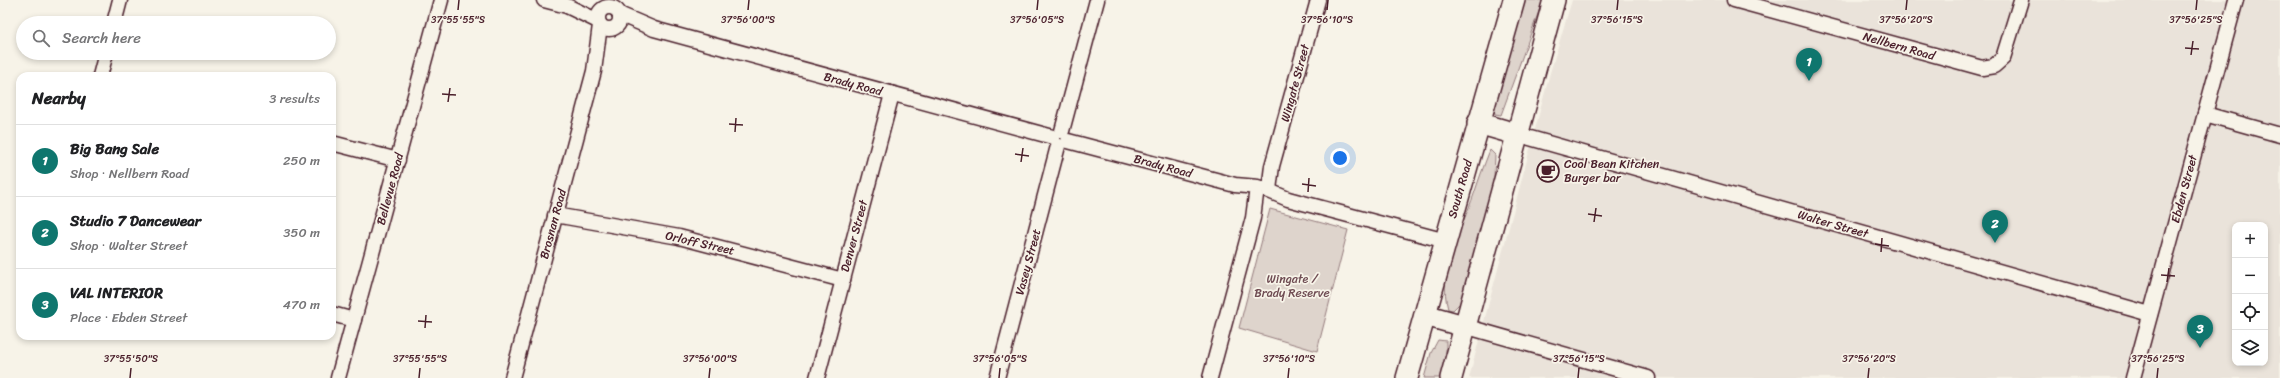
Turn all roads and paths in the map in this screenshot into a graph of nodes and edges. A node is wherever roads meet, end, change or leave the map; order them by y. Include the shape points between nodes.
1 (120, 0) edge
2 (441, 0) edge
3 (544, 0) edge
4 (1098, 0) edge
5 (1318, 0) edge
6 (1514, 0) edge
7 (1554, 0) edge
8 (1734, 0) edge
9 (2021, 0) edge
10 (2236, 0) edge
11 (609, 14) edge
12 (116, 16) edge
13 (104, 60) edge
14 (101, 72) edge
15 (892, 94) junction
16 (2205, 114) junction
17 (1478, 123) junction
18 (1516, 134) junction
19 (2280, 135) edge
20 (1060, 139) junction
21 (336, 144) edge
22 (398, 160) junction
23 (1262, 193) junction
24 (555, 215) junction
25 (1446, 241) junction
26 (843, 280) junction
27 (2150, 314) junction
28 (336, 315) edge
29 (1425, 316) junction
30 (354, 320) junction
31 (1464, 326) junction
32 (338, 378) edge
33 (512, 378) edge
34 (817, 378) edge
35 (997, 378) edge
36 (1210, 378) edge
37 (1407, 378) edge
38 (1451, 378) edge
39 (1648, 378) edge
40 (2133, 378) edge

1 - 12 street
2 - 22 street, Bellevue Road
3 - 11 street, Brady Road
4 - 20 street, Vasey Street
5 - 23 street, Wingate Street via 1272,166
6 - 17 highway, South Road
7 - 18 highway
8 - 9 street, Nellbern Road via 1982,68 1994,66 2003,58
10 - 16 street, Ebden Street
11 - 15 street, Brady Road via 654,30
11 - 24 street, Brosnan Road
13 - 14 street
15 - 20 street, Brady Road
15 - 26 street, Denver Street
16 - 19 street
16 - 27 street, Ebden Street
17 - 18 highway
17 - 25 highway, South Road
18 - 27 street, Walter Street
18 - 31 highway
20 - 23 street, Brady Road
20 - 35 street, Vasey Street
21 - 22 street
22 - 30 street, Bellevue Road
23 - 25 street, Brady Road
23 - 36 street, Wingate Street
24 - 26 street, Orloff Street via 679,237
24 - 33 street, Brosnan Road
25 - 29 highway, South Road
26 - 34 street, Denver Street
27 - 40 street, Ebden Street
28 - 30 street
29 - 31 highway
29 - 37 highway, South Road
30 - 32 street, Bellevue Road
31 - 38 highway
31 - 39 street

